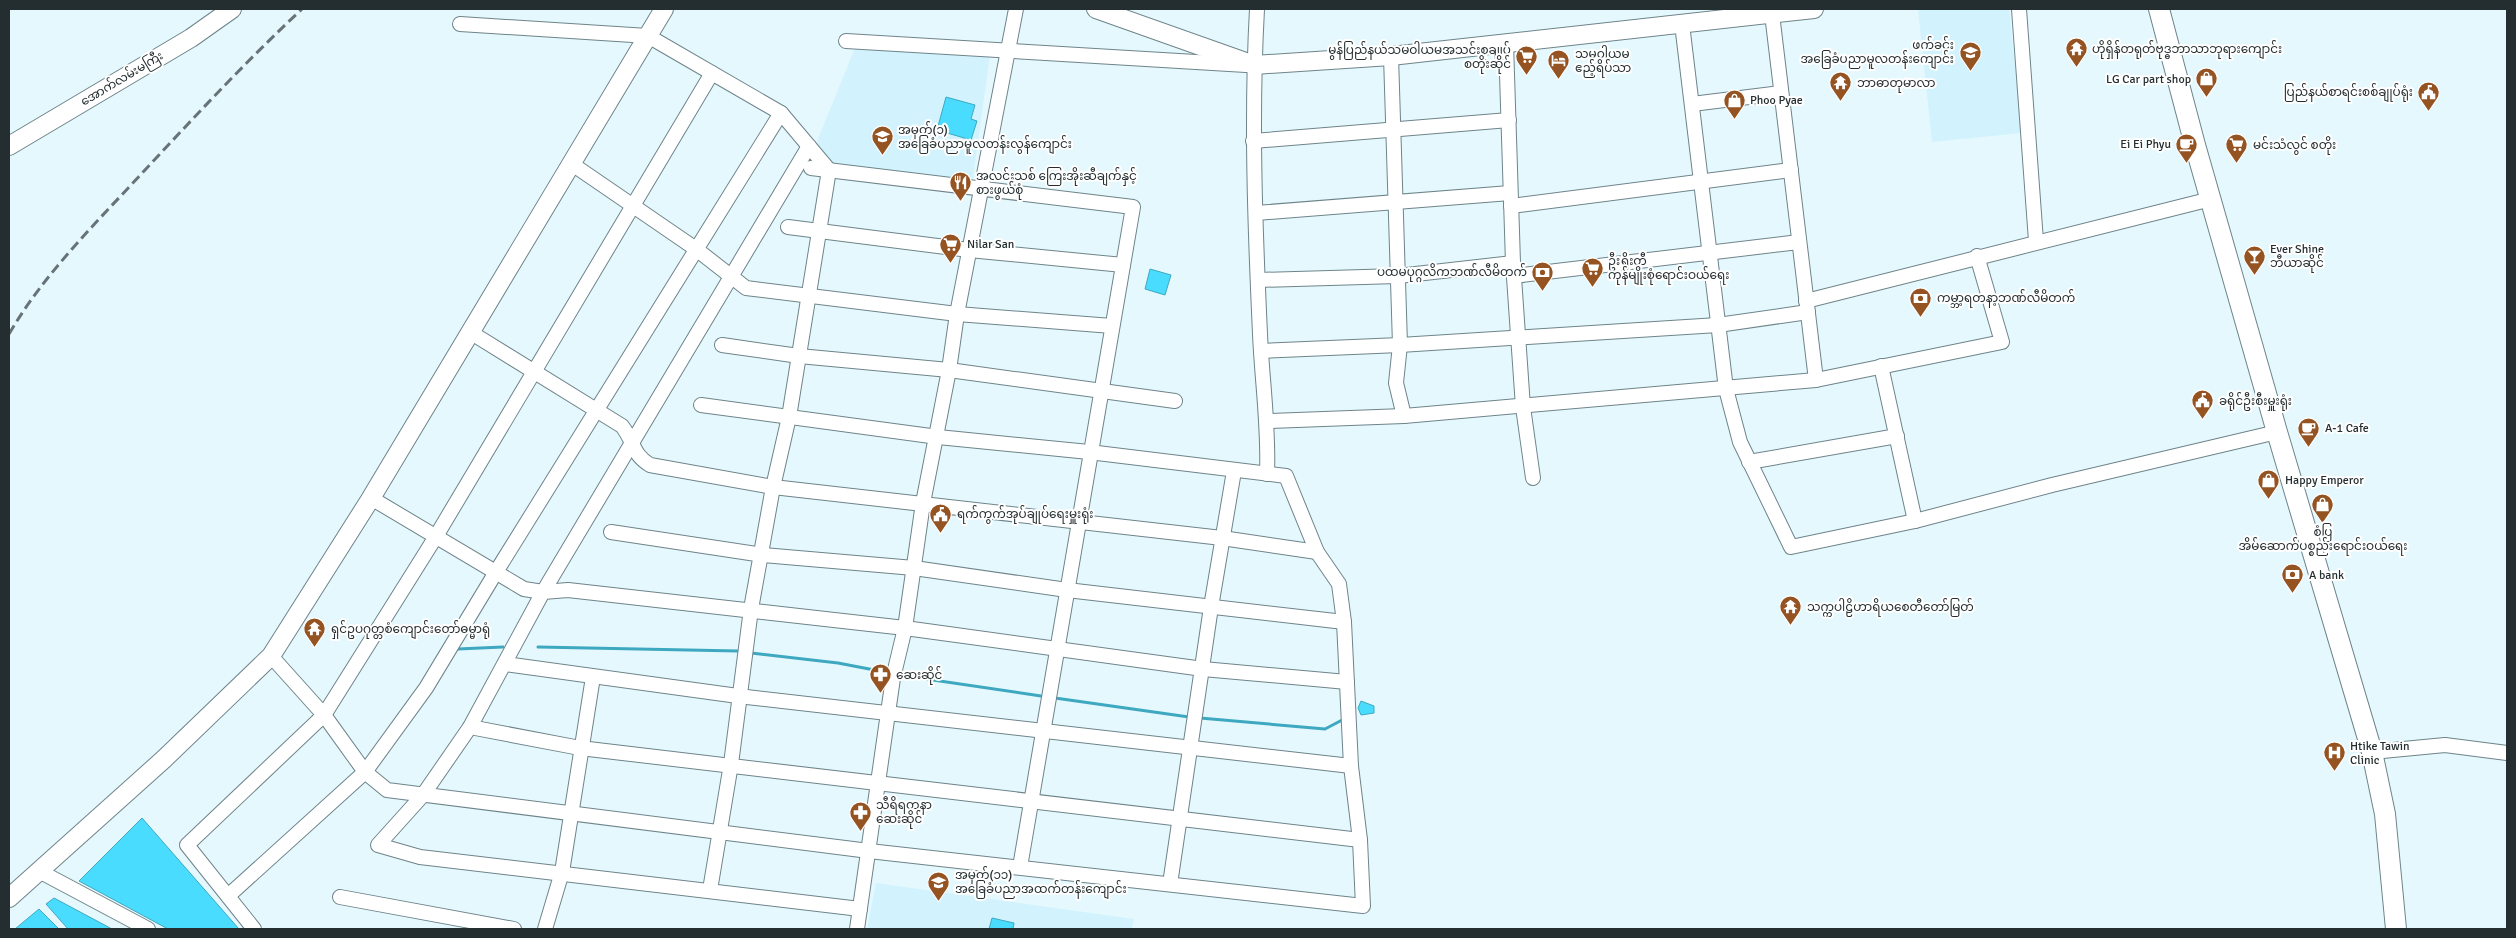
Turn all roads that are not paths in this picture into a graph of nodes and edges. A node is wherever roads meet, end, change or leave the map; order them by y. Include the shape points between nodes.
1 (232, 9) edge
2 (664, 9) edge
3 (1016, 9) edge
4 (1096, 9) edge
5 (1257, 9) edge
6 (1814, 9) edge
7 (2019, 9) edge
8 (2159, 9) edge
9 (1772, 14) junction
10 (460, 24) dead end
11 (1682, 24) junction
12 (648, 36) junction
13 (846, 41) dead end
14 (1506, 43) junction
15 (1007, 51) junction
16 (1391, 56) junction
17 (1254, 65) junction
18 (712, 73) junction
19 (1781, 93) junction
20 (1692, 104) junction
21 (781, 113) junction
22 (1509, 120) junction
23 (1393, 129) junction
24 (1253, 141) junction
25 (9, 146) edge
26 (809, 146) junction
27 (572, 164) junction
28 (812, 168) dead end
29 (829, 170) junction
30 (1791, 170) junction
31 (1701, 183) junction
32 (981, 190) junction
33 (2211, 199) junction
34 (1511, 200) junction
35 (1396, 202) junction
36 (634, 205) junction
37 (1256, 213) junction
38 (788, 227) dead end
39 (820, 231) junction
40 (2036, 241) junction
41 (1799, 242) junction
42 (696, 249) junction
43 (969, 250) junction
44 (1708, 253) junction
45 (1977, 256) junction
46 (1123, 265) junction
47 (1513, 270) junction
48 (731, 276) junction
49 (1398, 276) junction
50 (1258, 280) junction
51 (809, 295) junction
52 (1807, 306) junction
53 (956, 314) junction
54 (1718, 325) junction
55 (1112, 326) junction
56 (470, 332) junction
57 (1519, 337) junction
58 (722, 345) dead end
59 (1400, 346) junction
60 (1261, 351) junction
61 (800, 356) junction
62 (1882, 366) junction
63 (949, 370) junction
64 (534, 372) junction
65 (1816, 380) junction
66 (1726, 389) junction
67 (1101, 391) junction
68 (1175, 401) dead end
69 (701, 405) dead end
70 (1524, 407) junction
71 (595, 412) junction
72 (1404, 416) junction
73 (789, 417) junction
74 (1267, 421) junction
75 (2277, 432) junction
76 (1897, 436) junction
77 (938, 437) junction
78 (632, 444) junction
79 (1089, 452) junction
80 (1268, 456) junction
81 (1750, 462) junction
82 (1240, 471) junction
83 (1267, 474) junction
84 (1533, 478) dead end
85 (773, 487) junction
86 (371, 498) junction
87 (923, 504) junction
88 (1077, 521) junction
89 (1914, 521) junction
90 (611, 532) dead end
91 (435, 538) junction
92 (1222, 538) junction
93 (1317, 552) junction
94 (763, 555) junction
95 (914, 568) junction
96 (496, 572) junction
97 (1067, 590) junction
98 (543, 592) junction
99 (1211, 607) junction
100 (751, 609) junction
101 (1344, 622) junction
102 (905, 628) junction
103 (1057, 647) junction
104 (271, 656) junction
105 (505, 664) junction
106 (1203, 669) junction
107 (593, 677) junction
108 (1347, 682) junction
109 (738, 696) junction
110 (889, 712) junction
111 (324, 715) junction
112 (470, 727) junction
113 (1045, 730) junction
114 (1191, 747) junction
115 (580, 748) junction
116 (2372, 752) junction
117 (2507, 752) edge
118 (731, 764) junction
119 (1350, 766) junction
120 (365, 772) junction
121 (879, 782) junction
122 (424, 795) junction
123 (1032, 801) junction
124 (570, 813) junction
125 (1180, 818) junction
126 (720, 832) junction
127 (1360, 840) junction
128 (869, 851) junction
129 (1020, 867) junction
130 (38, 871) junction
131 (562, 872) junction
132 (1170, 884) junction
133 (710, 890) junction
134 (228, 896) junction
135 (340, 897) dead end
136 (9, 898) edge
137 (860, 909) junction
138 (148, 929) edge
139 (254, 929) edge
140 (514, 929) edge
141 (545, 929) edge
142 (857, 929) edge
143 (2396, 929) edge

1 - 25 main road, အောက်လမ်းမကြီး via 190,38
2 - 12 main road
3 - 15 street
4 - 17 main road
5 - 17 street
6 - 9 main road
7 - 40 street
8 - 33 highway
9 - 11 main road
9 - 19 street
10 - 12 street
11 - 14 main road
11 - 20 street
12 - 18 street
12 - 27 main road
13 - 15 street
14 - 16 main road
14 - 22 street
15 - 17 street
15 - 32 street
16 - 17 main road
16 - 23 street
17 - 24 street
18 - 21 street
18 - 36 street
19 - 20 street
19 - 30 street
20 - 31 street
21 - 26 street
21 - 42 street
22 - 23 street
22 - 34 street
23 - 24 street
23 - 35 street
24 - 37 street
26 - 29 street
26 - 48 street
27 - 36 street
27 - 56 main road
28 - 29 street
29 - 32 street
29 - 39 street
30 - 31 street
30 - 41 street
31 - 34 street
31 - 44 street
32 - 43 street
32 - 46 street via 1132,206
33 - 40 street
33 - 75 highway
34 - 35 street
34 - 47 street
35 - 37 street
35 - 49 street
36 - 42 street
36 - 64 street
37 - 50 street
38 - 39 street
39 - 43 street
39 - 51 street
40 - 45 street
41 - 44 street
41 - 52 street
42 - 48 street
42 - 71 street
43 - 46 street
43 - 53 street
44 - 47 street
44 - 54 street
45 - 52 street
45 - 62 street via 2002,342
46 - 55 street
47 - 49 street
47 - 57 street
48 - 51 street via 746,288
48 - 78 street
49 - 50 street
49 - 59 street
50 - 60 street
51 - 53 street
51 - 61 street
52 - 54 street
52 - 65 street
53 - 55 street
53 - 63 street
54 - 57 street
54 - 66 street
55 - 67 street
56 - 64 street
56 - 86 main road
57 - 59 street
57 - 70 street
58 - 61 street
59 - 60 street
59 - 72 street via 1396,383
60 - 74 street
61 - 63 street
61 - 73 street
62 - 65 street
62 - 76 street
63 - 67 street
63 - 77 street
64 - 71 street
64 - 91 street
65 - 66 street
66 - 70 street
66 - 81 street via 1740,442
67 - 68 street
67 - 79 street
69 - 73 street
70 - 72 street
70 - 84 street
71 - 78 street via 622,426
71 - 96 street
72 - 74 street
73 - 77 street
73 - 85 street
74 - 80 street
75 - 89 street via 2052,484
75 - 116 highway
76 - 81 street
76 - 89 street
77 - 79 street
77 - 87 street
78 - 85 street via 638,457 650,465
78 - 98 street
79 - 82 street
79 - 88 street
80 - 82 street
80 - 83 street
81 - 89 street via 1791,547
82 - 83 street
82 - 92 street
83 - 93 street via 1286,476
85 - 87 street
85 - 94 street
86 - 91 street
86 - 104 main road
87 - 88 street
87 - 95 street
88 - 92 street
88 - 97 street
90 - 94 street
91 - 96 street
91 - 111 street
92 - 93 street
92 - 99 street
93 - 101 street via 1339,584
94 - 95 street
94 - 100 street
95 - 97 street
95 - 102 street
96 - 98 street via 524,589
96 - 120 street via 426,688
97 - 99 street
97 - 103 street
98 - 100 street via 568,590
98 - 105 street
99 - 101 street
99 - 106 street
100 - 102 street
100 - 109 street
101 - 108 street
102 - 103 street
102 - 110 street
103 - 106 street
103 - 113 street
104 - 111 street
104 - 130 main road via 164,759
105 - 107 street
105 - 112 street
106 - 108 street
106 - 114 street
107 - 109 street
107 - 115 street
108 - 119 street
109 - 110 street
109 - 118 street
110 - 113 street
110 - 121 street
111 - 120 street
111 - 134 street via 187,845
112 - 115 street
112 - 122 street
113 - 114 street
113 - 123 street
114 - 119 street
114 - 125 street
115 - 118 street
115 - 124 street
116 - 117 street via 2445,745
116 - 143 highway via 2385,814
118 - 121 street
118 - 126 street
119 - 127 street
120 - 122 street via 387,790
120 - 134 street
121 - 123 street
121 - 128 street
122 - 124 street
122 - 131 street via 378,842 380,847 420,857
123 - 125 street
123 - 129 street
124 - 126 street
124 - 131 street
125 - 127 street
125 - 132 street
126 - 128 street
126 - 133 street
127 - 132 street via 1363,906
128 - 129 street
128 - 137 street
129 - 132 street
130 - 136 main road
130 - 138 street
131 - 133 street
131 - 141 street
133 - 137 street
134 - 139 street
135 - 140 street
137 - 142 street

